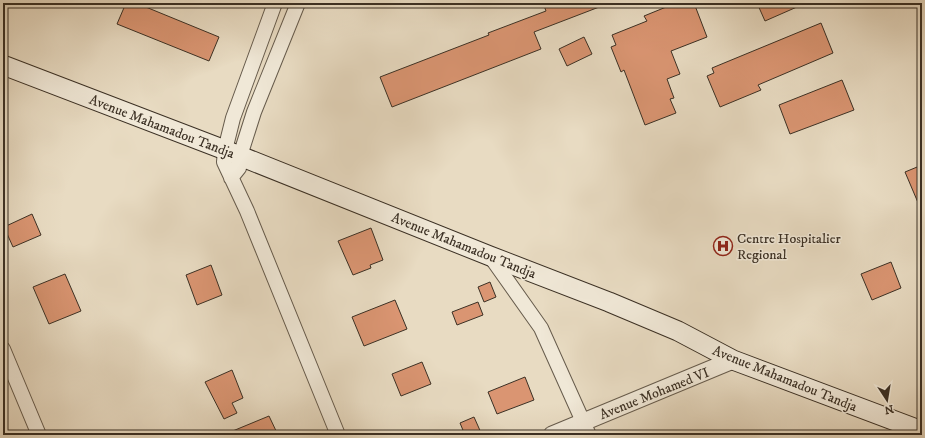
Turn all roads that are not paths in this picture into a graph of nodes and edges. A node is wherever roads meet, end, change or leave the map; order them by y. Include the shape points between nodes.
1 (276, 3) edge
2 (296, 7) edge
3 (3, 65) edge
4 (233, 153) junction
5 (490, 256) junction
6 (3, 349) edge
7 (733, 360) junction
8 (586, 428) edge
9 (922, 430) edge
10 (40, 435) edge
11 (338, 435) edge
12 (552, 435) edge

1 - 2 street
1 - 4 street via 233,118
2 - 4 street via 254,112
3 - 4 main road, Avenue Mahamadou Tandja
4 - 5 main road, Avenue Mahamadou Tandja
4 - 11 street via 224,162 247,211
5 - 7 main road, Avenue Mahamadou Tandja via 678,331
5 - 8 street via 541,328
6 - 10 street
7 - 8 street, Avenue Mohamed VI
7 - 9 main road, Avenue Mahamadou Tandja
8 - 12 street, Avenue Mohamed VI

